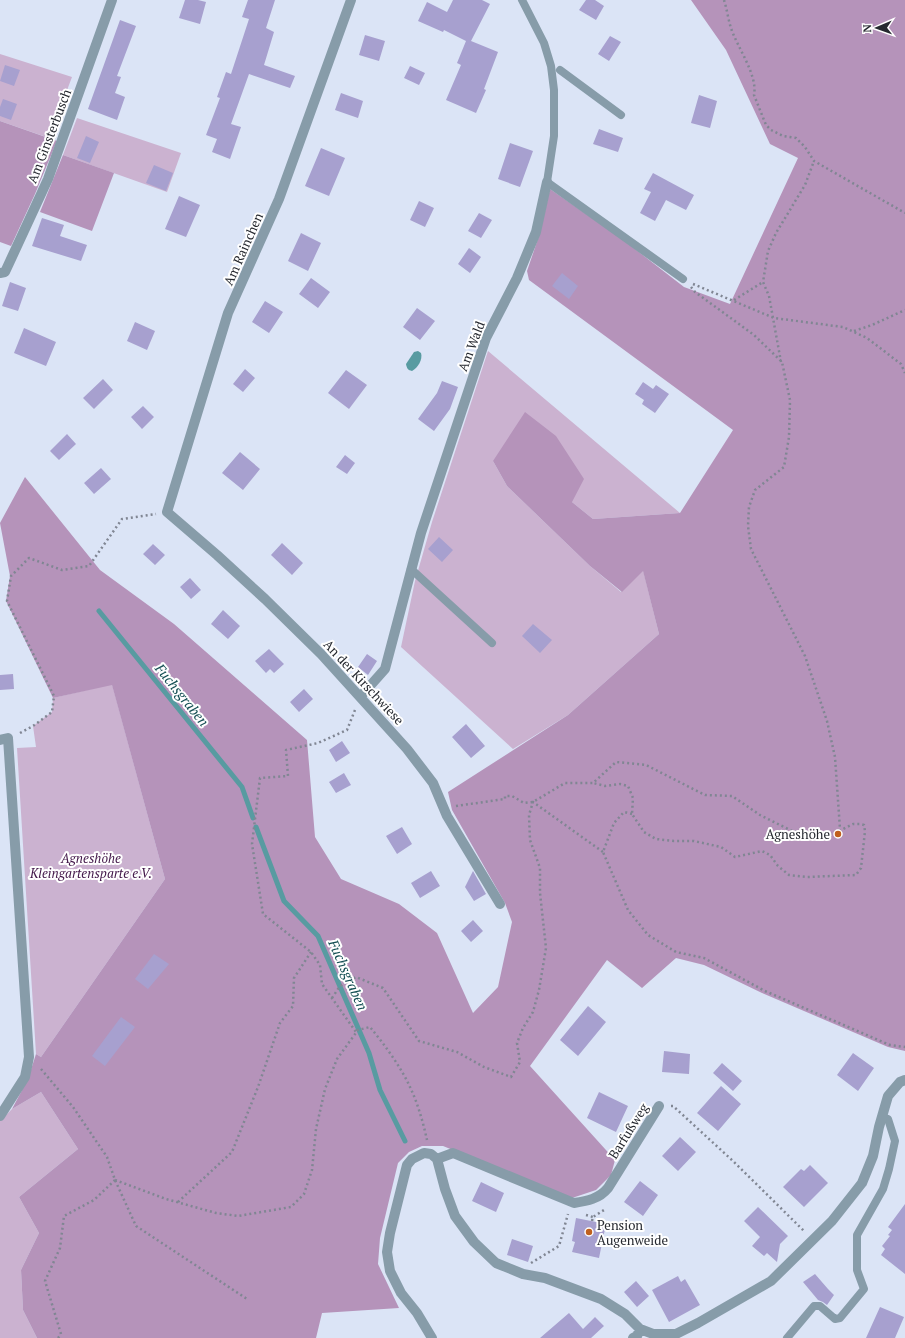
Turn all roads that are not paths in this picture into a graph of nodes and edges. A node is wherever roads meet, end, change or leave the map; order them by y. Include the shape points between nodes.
1 (112, 0) edge
2 (351, 0) edge
3 (522, 0) edge
4 (560, 70) dead end
5 (621, 115) dead end
6 (547, 182) junction
7 (0, 273) edge
8 (683, 279) road end
9 (167, 512) joint
10 (411, 569) junction
11 (492, 643) dead end
12 (360, 696) junction
13 (4, 739) edge
14 (500, 904) dead end
15 (905, 1080) edge
16 (659, 1106) road end
17 (0, 1116) edge
18 (882, 1117) junction
19 (434, 1157) junction
20 (640, 1329) junction
21 (432, 1338) edge
22 (633, 1338) edge
23 (787, 1338) edge

1 - 7 street, Am Ginsterbusch via 48,179 5,272
2 - 9 street, Am Rainchen via 279,199 228,313
3 - 6 lane, Am Wald via 544,44 554,90 554,136
4 - 5 lane
6 - 8 lane
6 - 10 street, Am Wald via 536,232 517,278 486,338
9 - 12 street, An der Kirschwiese via 265,599
10 - 11 lane
10 - 12 street, Am Wald via 385,669
12 - 14 street, An der Kirschwiese via 433,783 447,816
13 - 17 street via 29,1057 25,1077
15 - 18 street via 888,1096
16 - 19 street, Barfußweg via 608,1188 592,1200 574,1203 453,1153
18 - 20 street via 862,1183 832,1222 771,1281 676,1334 653,1334
18 - 23 lane via 888,1119 894,1141 883,1189 857,1235 857,1270 864,1289 840,1318 836,1319 820,1306 814,1306
19 - 20 street via 455,1216 474,1242 496,1263 600,1299 625,1314
19 - 21 street, Barfußweg via 424,1153 412,1159 407,1165 387,1252 390,1271 401,1293
20 - 22 street

